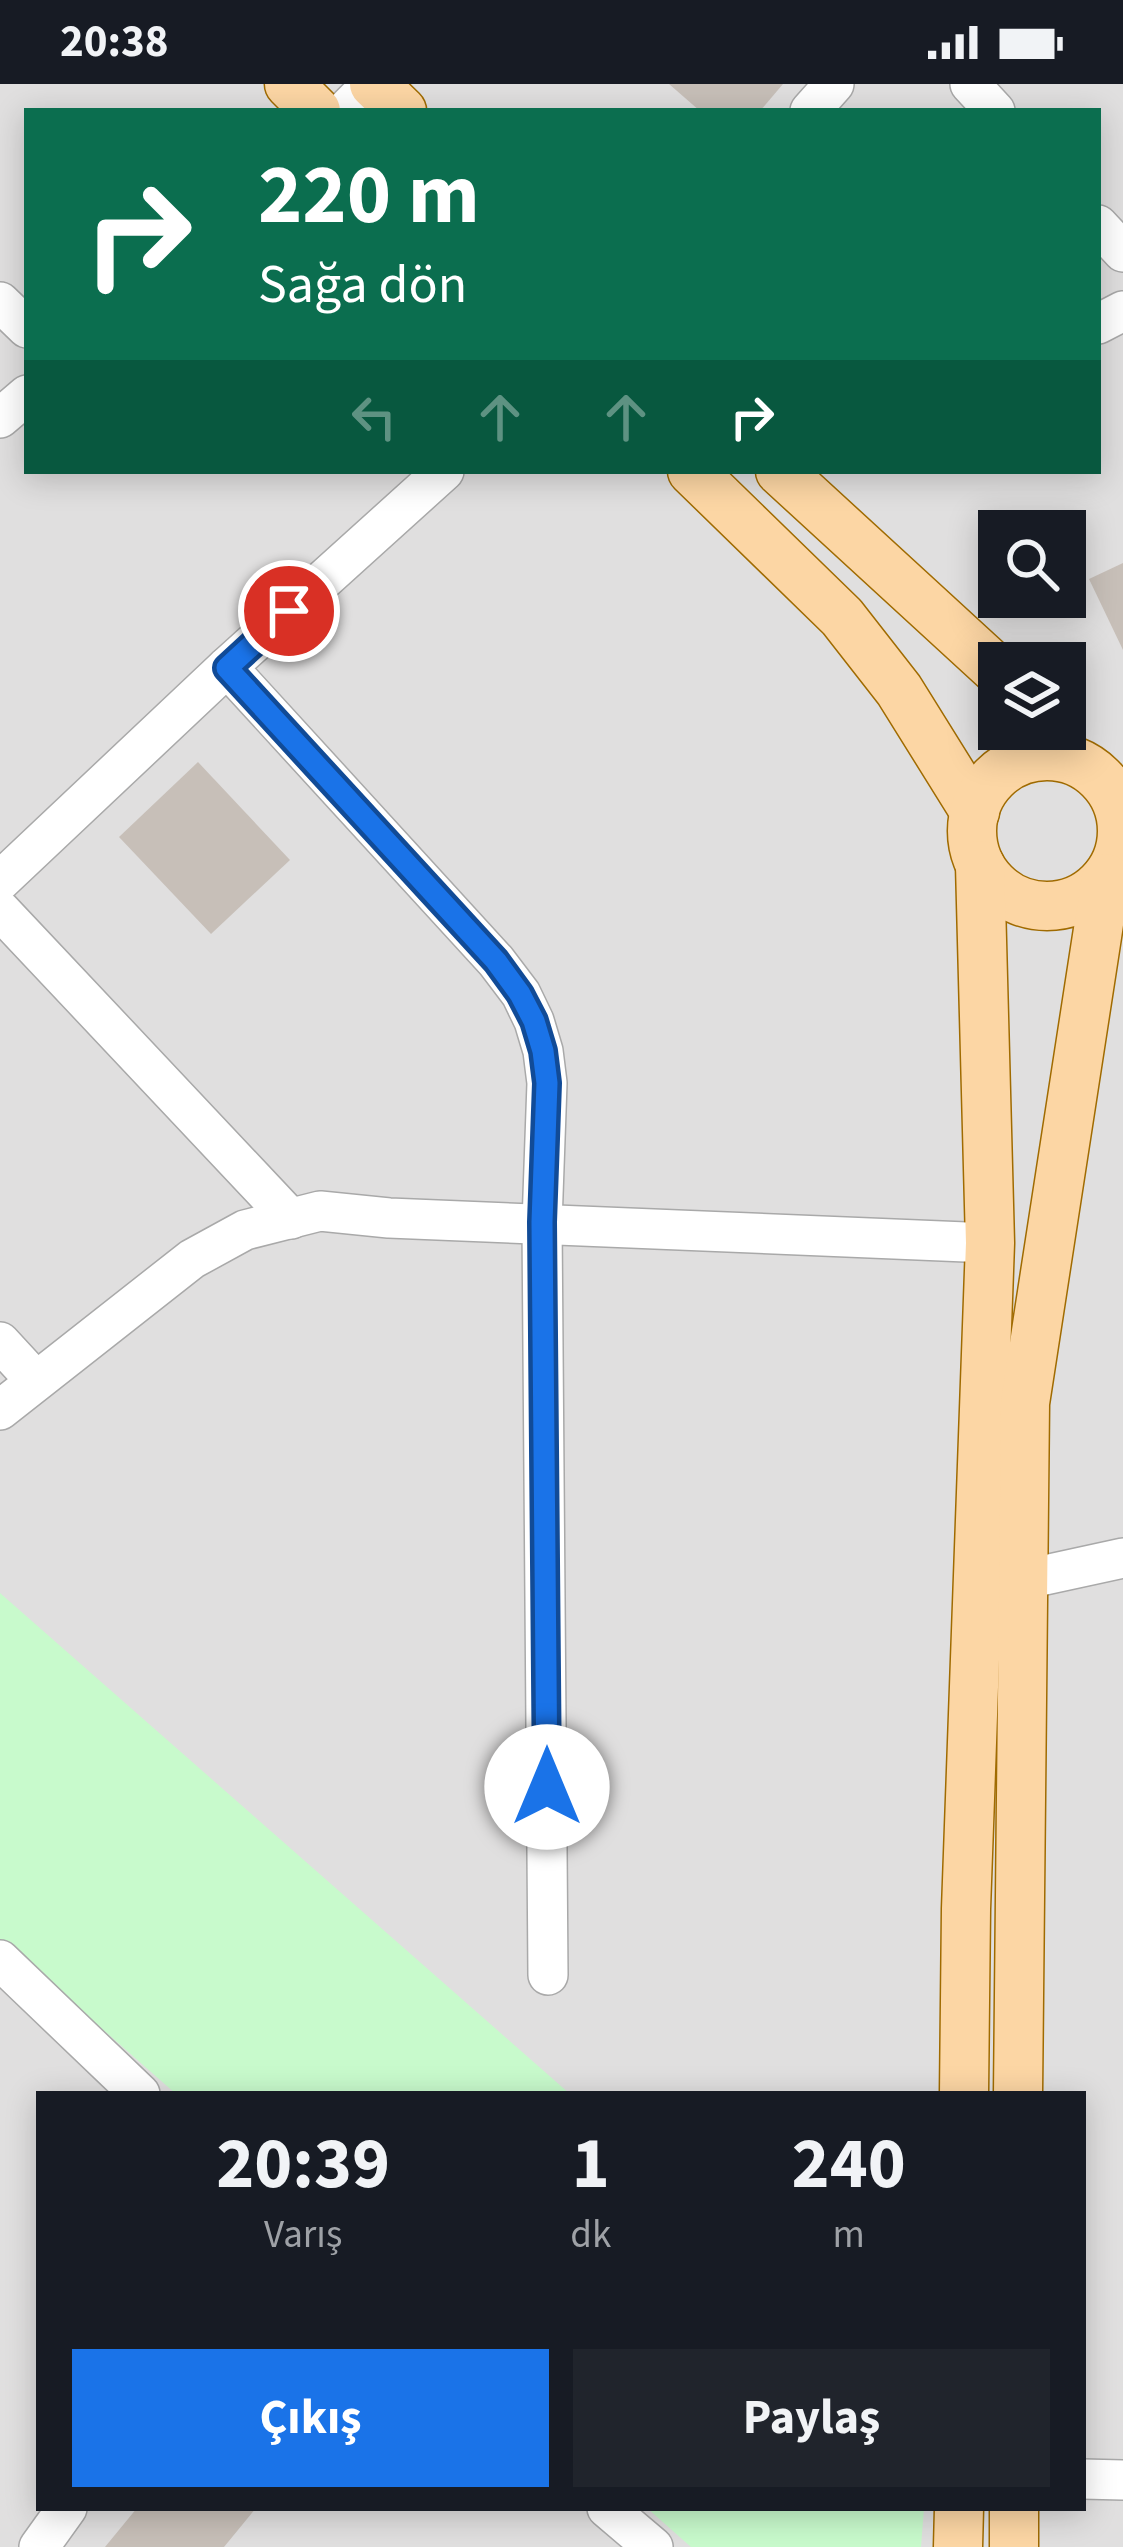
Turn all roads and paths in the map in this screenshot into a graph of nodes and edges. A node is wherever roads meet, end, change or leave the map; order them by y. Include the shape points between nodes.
1 (289, 84) edge
2 (373, 84) edge
3 (834, 84) edge
4 (970, 84) edge
5 (313, 108) edge
6 (348, 108) edge
7 (399, 108) edge
8 (813, 108) edge
9 (992, 108) edge
10 (1101, 227) edge
11 (1123, 252) edge
12 (0, 302) edge
13 (24, 325) edge
14 (24, 397) edge
15 (0, 418) edge
16 (441, 474) edge
17 (695, 474) edge
18 (796, 475) edge
19 (978, 653) edge
20 (227, 668) junction
21 (1050, 750) edge
22 (1067, 750) edge
23 (1116, 788) edge
24 (975, 812) junction
25 (980, 865) junction
26 (1115, 865) edge
27 (0, 881) edge
28 (0, 910) edge
29 (291, 1219) junction
30 (542, 1222) junction
31 (990, 1244) junction
32 (0, 1342) edge
33 (36, 1381) junction
34 (0, 1410) edge
35 (1123, 1558) edge
36 (1022, 1580) junction
37 (0, 1960) edge
38 (548, 1975) dead end
39 (137, 2091) edge
40 (964, 2091) edge
41 (1018, 2091) edge
42 (1086, 2479) edge
43 (1123, 2480) edge
44 (65, 2511) edge
45 (611, 2511) edge
46 (959, 2511) edge
47 (1014, 2511) edge
48 (39, 2547) edge
49 (653, 2547) edge
50 (958, 2547) edge
51 (1014, 2547) edge

1 - 5 main road
2 - 6 street
2 - 7 main road
3 - 8 street
4 - 9 street
10 - 11 street
12 - 13 street
14 - 15 street
16 - 20 street
17 - 24 main road via 842,617
18 - 19 main road
20 - 27 street
20 - 30 street via 520,994 547,1083
21 - 24 main road via 1004,769
22 - 23 main road
23 - 26 main road via 1122,838
24 - 25 main road
25 - 26 main road via 1009,896 1050,907 1090,893
25 - 31 main road
26 - 36 main road via 1025,1403
28 - 29 street
29 - 30 street via 320,1211
29 - 33 street via 245,1230 192,1258
30 - 31 street
30 - 38 street
31 - 40 main road
32 - 33 street
33 - 34 street
35 - 36 street
36 - 41 main road
37 - 39 street
42 - 43 street
44 - 48 street
45 - 49 street
46 - 50 main road
47 - 51 main road

